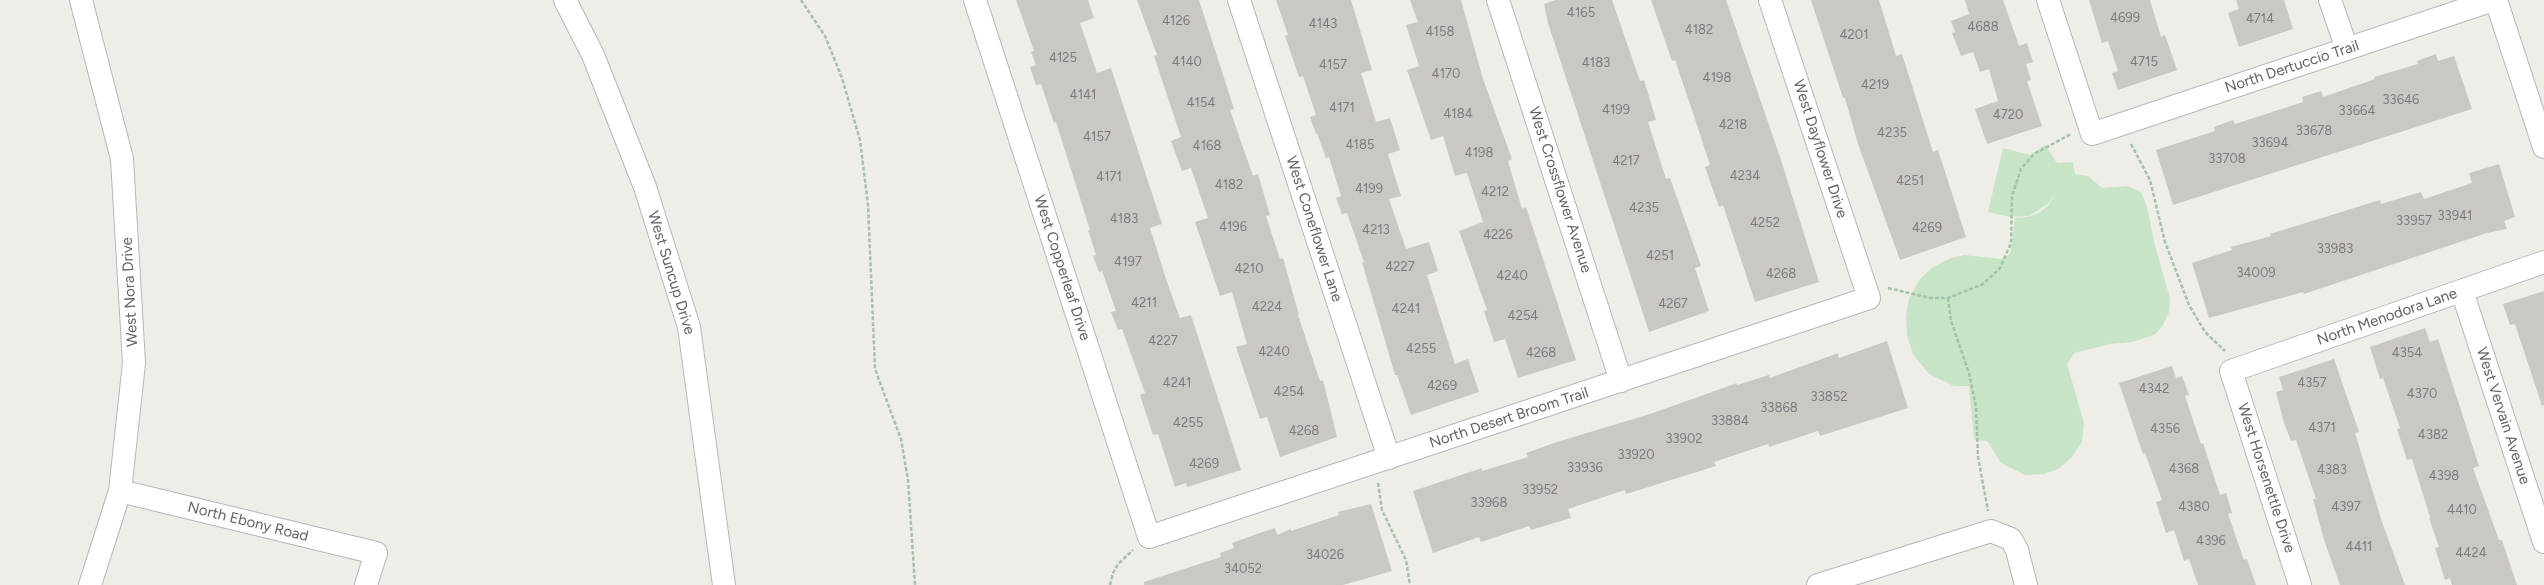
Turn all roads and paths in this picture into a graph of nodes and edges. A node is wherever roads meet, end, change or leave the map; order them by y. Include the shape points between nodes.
1 (81, 0) edge
2 (565, 0) edge
3 (801, 0) edge
4 (974, 0) edge
5 (1239, 0) edge
6 (1498, 0) edge
7 (1770, 0) edge
8 (2048, 0) edge
9 (2330, 0) edge
10 (2493, 0) edge
11 (2496, 0) edge
12 (2347, 49) junction
13 (2121, 124) junction
14 (2090, 129) junction
15 (2544, 147) edge
16 (2544, 262) edge
17 (2462, 291) junction
18 (1877, 293) junction
19 (1948, 298) junction
20 (2235, 369) junction
21 (1621, 381) junction
22 (1381, 460) junction
23 (120, 491) junction
24 (1998, 533) junction
25 (1149, 537) junction
26 (2544, 542) edge
27 (90, 585) edge
28 (366, 585) edge
29 (724, 585) edge
30 (915, 585) edge
31 (1110, 585) edge
32 (1410, 585) edge
33 (1818, 585) edge
34 (2026, 585) edge
35 (2300, 585) edge

1 - 23 street, West Nora Drive via 122,159 134,363
2 - 29 street, West Suncup Drive via 593,55 645,187 690,327
3 - 30 path via 825,36 842,78 860,140 868,205 876,369 901,439 908,480
4 - 25 street, West Copperleaf Drive
5 - 22 street, West Coneflower Lane
6 - 21 street, West Crossflower Avenue
7 - 18 street, West Dayflower Drive
8 - 14 street
9 - 12 street
10 - 12 street, North Dertuccio Trail
11 - 15 street
12 - 13 street, North Dertuccio Trail
13 - 14 street, North Dertuccio Trail
13 - 20 path via 2150,180 2165,242 2195,318
14 - 19 path via 2034,154 2020,169 2012,196 2011,243 2000,268 1983,284
16 - 17 street, North Menodora Lane
17 - 20 street, North Menodora Lane
17 - 26 street, West Vervain Avenue
18 - 19 path
18 - 21 street, North Desert Broom Trail
19 - 24 path via 1951,321 1969,373 1976,407 1978,457
20 - 35 street, West Horsenettle Drive
21 - 22 street, North Desert Broom Trail
22 - 25 street, North Desert Broom Trail
22 - 32 path via 1382,510 1406,560
23 - 27 street, West Nora Drive
23 - 28 street, North Ebony Road via 376,553
24 - 33 street
24 - 34 street via 2011,539 2017,550
25 - 31 path via 1118,564

